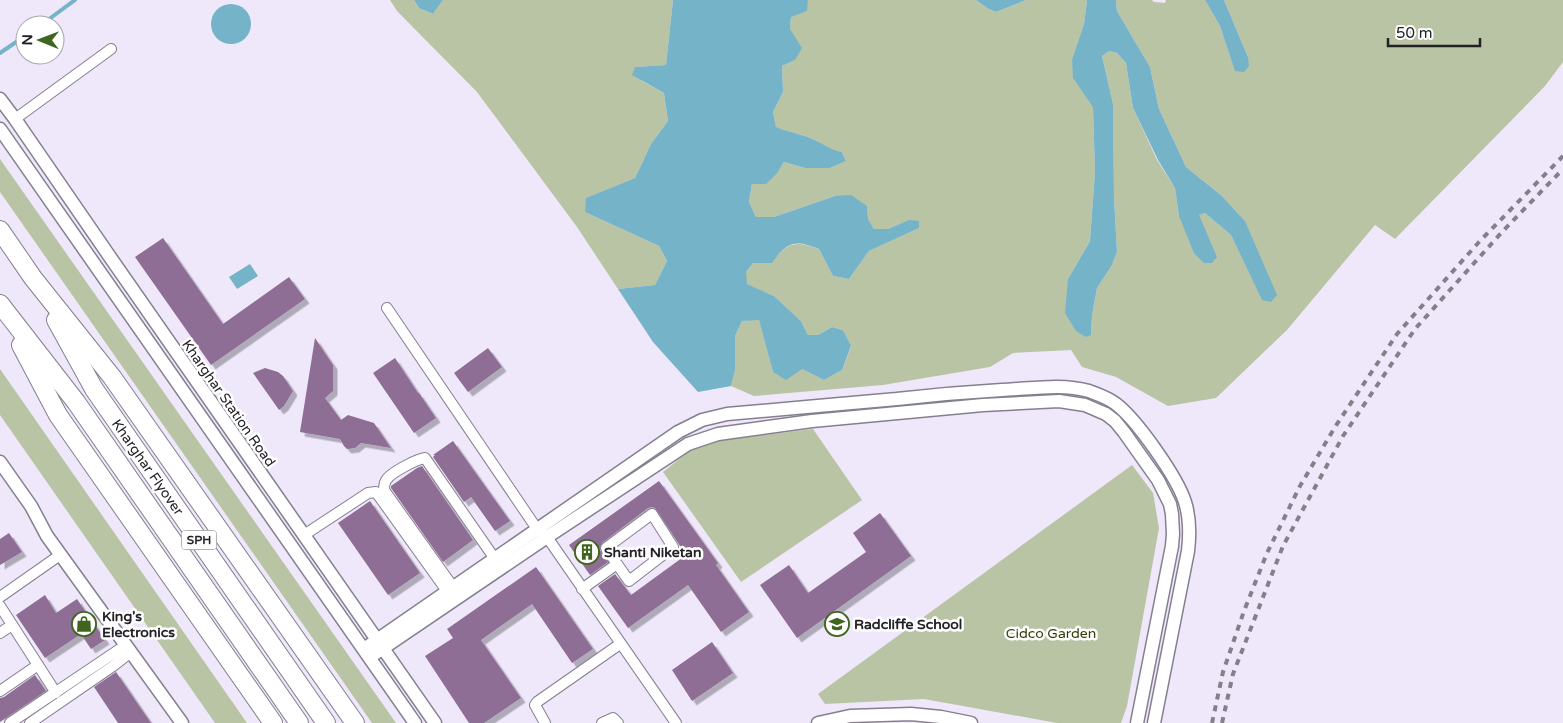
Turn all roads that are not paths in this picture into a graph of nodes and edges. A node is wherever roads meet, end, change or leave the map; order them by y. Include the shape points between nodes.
1 (111, 49) dead end
2 (0, 99) edge
3 (15, 119) junction
4 (0, 129) edge
5 (44, 161) junction
6 (30, 173) junction
7 (0, 230) edge
8 (33, 278) junction
9 (0, 305) edge
10 (387, 308) dead end
11 (207, 397) junction
12 (195, 408) junction
13 (0, 462) edge
14 (542, 533) junction
15 (304, 535) junction
16 (60, 555) junction
17 (495, 559) junction
18 (617, 564) junction
19 (582, 588) junction
20 (450, 589) junction
21 (0, 598) edge
22 (0, 606) edge
23 (12, 625) junction
24 (0, 633) edge
25 (380, 644) junction
26 (620, 644) junction
27 (128, 649) junction
28 (367, 653) junction
29 (38, 666) junction
30 (0, 692) edge
31 (56, 693) junction
32 (10, 723) edge
33 (30, 723) edge
34 (182, 723) edge
35 (273, 723) edge
36 (299, 723) edge
37 (326, 723) edge
38 (354, 723) edge
39 (415, 723) edge
40 (435, 723) edge
41 (545, 723) edge
42 (602, 723) edge
43 (618, 723) edge
44 (676, 723) edge
45 (818, 723) edge
46 (971, 723) edge
47 (1138, 723) edge
48 (1154, 723) edge

1 - 3 street
2 - 3 street, Kharghar Station Road
3 - 5 street, Kharghar Station Road
4 - 6 street
5 - 6 street
5 - 11 street, Kharghar Station Road
6 - 12 street
7 - 8 highway, SPH
8 - 37 highway, Kharghar Flyover / SPH via 94,389
8 - 38 highway via 112,376
9 - 35 highway via 58,415
9 - 36 highway, Kharghar Flyover / SPH via 76,402
10 - 14 street
11 - 12 street
11 - 15 street, Kharghar Station Road
12 - 28 street
13 - 16 street
14 - 17 street
14 - 19 street
14 - 25 street
14 - 47 street via 688,444 718,434 812,421 983,405 1059,401 1085,404 1106,414 1124,432 1158,480 1172,514 1172,546
14 - 48 street via 678,432 715,416 981,391 1059,387 1088,391 1114,402 1136,424 1171,474 1188,514 1188,551
15 - 20 street via 368,493 376,492
15 - 25 street, Kharghar Station Road
16 - 21 street
16 - 27 street
17 - 20 street
17 - 20 street via 425,458 397,472 386,480 384,490
18 - 18 street via 629,581 673,547 652,514 606,548
18 - 19 street
19 - 26 street
20 - 25 street
22 - 23 street
23 - 24 street
23 - 29 street
25 - 28 street
25 - 40 street, Kharghar Station Road
26 - 41 street via 535,705
26 - 44 street
27 - 31 street
27 - 33 street via 113,666
27 - 34 street
28 - 39 street
29 - 30 street
29 - 31 street
31 - 32 street
42 - 43 street via 612,718
45 - 46 street via 850,716 911,714

